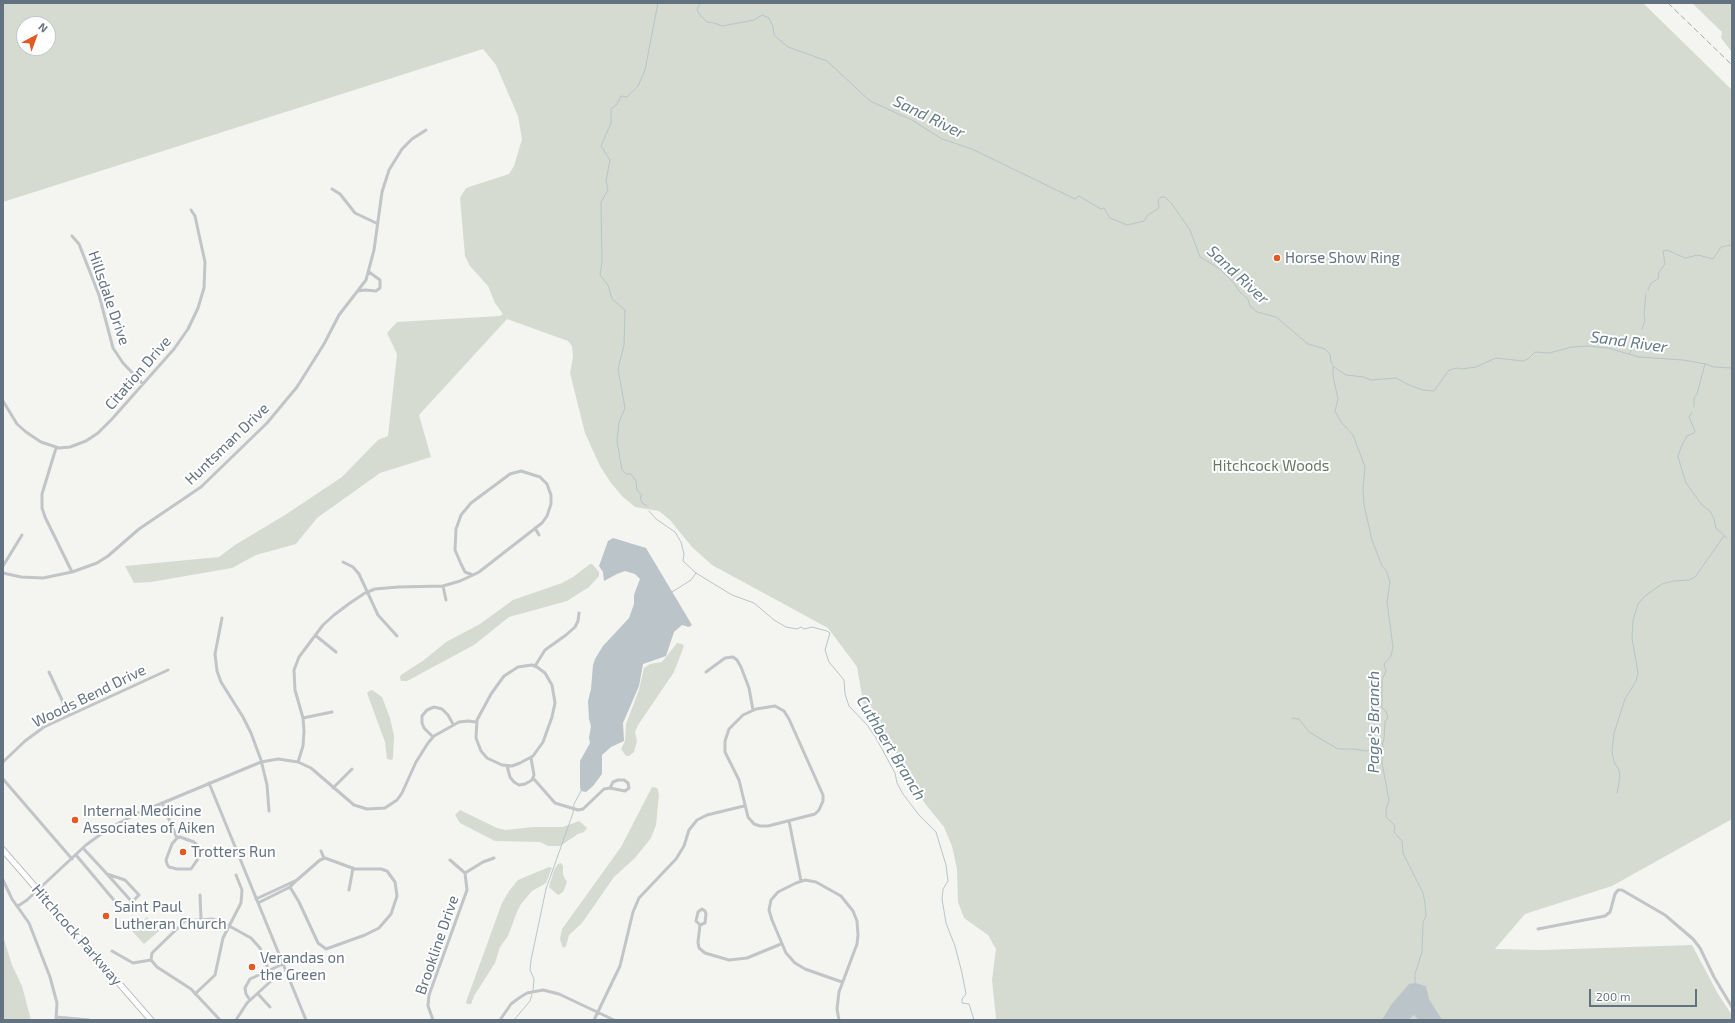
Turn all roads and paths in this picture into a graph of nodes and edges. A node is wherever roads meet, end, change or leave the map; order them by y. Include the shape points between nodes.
1 (426, 130) dead end
2 (332, 189) dead end
3 (191, 210) dead end
4 (376, 224) junction
5 (72, 236) dead end
6 (369, 272) junction
7 (357, 292) junction
8 (143, 384) junction
9 (3, 401) edge
10 (56, 448) junction
11 (535, 528) junction
12 (22, 535) dead end
13 (539, 535) dead end
14 (344, 562) dead end
15 (490, 564) junction
16 (3, 566) edge
17 (494, 568) dead end
18 (72, 572) junction
19 (3, 573) edge
20 (473, 575) junction
21 (443, 586) junction
22 (368, 592) junction
23 (446, 600) dead end
24 (579, 613) dead end
25 (222, 618) dead end
26 (316, 635) junction
27 (397, 636) dead end
28 (336, 652) dead end
29 (535, 666) junction
30 (168, 670) dead end
31 (49, 672) dead end
32 (706, 672) dead end
33 (753, 710) junction
34 (332, 712) dead end
35 (69, 715) junction
36 (303, 718) junction
37 (476, 722) junction
38 (453, 724) junction
39 (433, 737) junction
40 (531, 758) junction
41 (3, 762) edge
42 (261, 762) junction
43 (298, 762) junction
44 (507, 766) junction
45 (352, 769) dead end
46 (532, 778) junction
47 (3, 780) edge
48 (209, 783) junction
49 (333, 788) junction
50 (610, 788) junction
51 (162, 803) junction
52 (744, 806) junction
53 (269, 811) dead end
54 (789, 821) junction
55 (177, 838) junction
56 (83, 848) junction
57 (3, 850) edge
58 (322, 851) dead end
59 (76, 855) junction
60 (324, 858) junction
61 (494, 858) dead end
62 (72, 859) junction
63 (450, 860) dead end
64 (353, 868) junction
65 (107, 874) junction
66 (465, 874) junction
67 (236, 875) dead end
68 (3, 880) edge
69 (297, 880) junction
70 (801, 881) junction
71 (290, 887) junction
72 (38, 890) junction
73 (349, 890) dead end
74 (200, 895) dead end
75 (256, 899) junction
76 (132, 902) junction
77 (258, 903) junction
78 (18, 906) junction
79 (201, 920) junction
80 (700, 925) junction
81 (229, 926) junction
82 (1538, 929) dead end
83 (781, 944) junction
84 (112, 951) dead end
85 (151, 960) junction
86 (283, 964) junction
87 (269, 971) junction
88 (842, 982) junction
89 (195, 994) junction
90 (258, 994) junction
91 (250, 1000) junction
92 (270, 1007) dead end
93 (1732, 1008) edge
94 (598, 1012) junction
95 (56, 1019) edge
96 (89, 1020) edge
97 (151, 1020) edge
98 (220, 1020) edge
99 (236, 1020) edge
100 (306, 1020) edge
101 (433, 1020) edge
102 (500, 1020) edge
103 (594, 1020) edge
104 (614, 1020) edge
105 (839, 1020) edge

1 - 4 street, Huntsman Drive via 407,144 392,164 382,192
2 - 4 street via 340,194 355,213
3 - 8 street, Citation Drive via 195,216 204,254 203,295 196,314 182,338
4 - 6 street, Huntsman Drive
5 - 8 street, Hillsdale Drive via 79,244 99,295 113,348 122,363
6 - 7 street, Huntsman Drive
6 - 7 street via 380,280 380,288 376,291
7 - 18 street, Huntsman Drive via 339,315 296,387 267,423 236,455 201,487 139,529 108,556 91,566
8 - 10 street, Citation Drive via 98,433 81,444
9 - 10 street via 17,424 26,432
10 - 18 street via 41,503 45,517
11 - 13 street
11 - 15 street
11 - 20 street via 549,512 551,492 545,481 537,475 521,471 510,474 468,507 457,524 456,553 466,572
12 - 16 street
14 - 22 street via 357,570
15 - 17 street
15 - 20 street
18 - 19 street, Huntsman Drive via 36,578
20 - 21 street
21 - 22 street via 381,588
21 - 23 street
22 - 26 street via 334,615
22 - 27 street via 378,615
24 - 29 street via 575,627 545,650
25 - 42 street via 215,654 217,671 221,682 248,725
26 - 28 street
26 - 36 street via 299,657 294,674 295,690
29 - 37 street via 522,666 507,673 496,686
29 - 40 street via 545,673 550,681 555,703 543,742
30 - 35 street, Woods Bend Drive
31 - 35 street
32 - 33 street via 725,658 737,660 749,688
33 - 52 street via 743,715 731,727 725,741 725,752 739,780
33 - 54 street via 775,706 786,713 823,795 817,813
34 - 36 street
35 - 41 street, Woods Bend Drive via 38,731
36 - 43 street via 304,737
37 - 38 street via 468,720
37 - 44 street via 476,738 483,753 492,761
38 - 39 street
38 - 39 street via 442,709 434,707 427,710 422,716 422,723
39 - 49 street via 416,762 409,782 390,806 377,809 359,807
40 - 44 street
40 - 46 street via 534,770
42 - 43 street via 278,759
42 - 48 street
42 - 53 street via 269,795
43 - 49 street via 311,768
44 - 46 street via 510,777 516,783 525,784
45 - 49 street
46 - 50 street via 555,803 578,810 583,809 604,789
47 - 62 street
48 - 51 street
48 - 75 street
50 - 50 street via 613,782 618,780 624,780 629,788 625,791
51 - 55 street
51 - 56 street via 116,824
52 - 54 street via 749,819 760,826
52 - 94 street via 697,820 689,830 679,855 639,898 633,912 620,966
54 - 70 street
55 - 55 street via 167,855 167,864 177,869 190,869 202,850 194,842
56 - 59 street
56 - 65 street
57 - 72 main road, Hitchcock Parkway
58 - 60 street
59 - 62 street
59 - 76 street via 118,905 127,906
60 - 64 street
60 - 69 street
61 - 66 street
62 - 72 street
63 - 66 street
64 - 71 street via 387,871 395,882 396,903 389,918 379,928 328,949 318,944
64 - 73 street
65 - 76 street
65 - 76 street via 125,880 139,895
66 - 101 street, Brookline Drive via 466,895 429,995 428,1006
67 - 81 street via 242,890 242,899
68 - 78 street
69 - 71 street
69 - 75 street
70 - 83 street via 778,892 770,903 769,910
70 - 88 street via 812,881 828,888 844,900 856,917 858,939
71 - 77 street
72 - 78 street
72 - 97 main road, Hitchcock Parkway
74 - 79 street
75 - 77 street
77 - 86 street
78 - 95 street via 32,929 50,977 57,1004
79 - 81 street via 217,920
79 - 85 street via 182,922 152,953
80 - 80 street via 696,921 698,912 702,909 706,914 704,923
80 - 83 street via 698,943 701,950 729,960 747,958
81 - 87 street via 255,942
81 - 89 street via 221,944 215,975
82 - 93 street via 1606,916 1619,889 1665,915 1693,939
83 - 88 street via 799,966
84 - 85 street via 133,963
85 - 89 street
86 - 87 street
86 - 100 street
87 - 90 street via 271,982
87 - 91 street via 250,979 246,985 245,991
88 - 105 street via 837,1003
89 - 98 street
90 - 91 street
90 - 92 street
91 - 99 street
94 - 102 street via 556,992 540,990 527,993 511,1004
94 - 103 street
94 - 104 street
95 - 96 street

